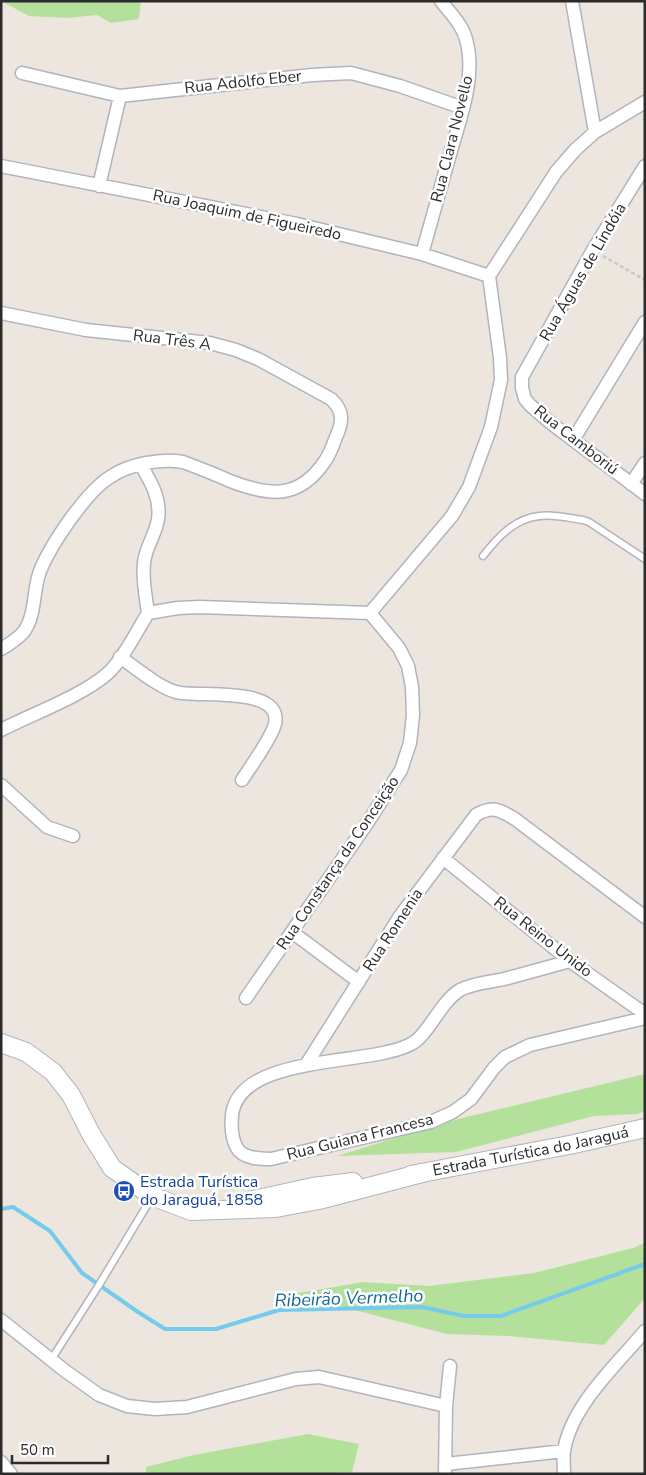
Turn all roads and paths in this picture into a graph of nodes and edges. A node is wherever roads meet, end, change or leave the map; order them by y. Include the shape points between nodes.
1 (441, 1) edge
2 (572, 1) edge
3 (22, 73) dead end
4 (120, 96) junction
5 (645, 102) edge
6 (463, 108) junction
7 (595, 132) junction
8 (1, 166) edge
9 (645, 166) edge
10 (99, 186) junction
11 (593, 250) junction
12 (422, 254) junction
13 (489, 276) junction
14 (645, 280) edge
15 (1, 313) edge
16 (645, 322) edge
17 (522, 378) joint
18 (573, 440) junction
19 (645, 463) edge
20 (141, 465) junction
21 (631, 484) junction
22 (645, 494) edge
23 (483, 556) dead end
24 (645, 559) edge
25 (148, 613) junction
26 (370, 613) junction
27 (1, 649) edge
28 (120, 657) junction
29 (1, 730) edge
30 (242, 780) dead end
31 (1, 786) edge
32 (73, 836) dead end
33 (443, 858) junction
34 (645, 917) edge
35 (292, 932) junction
36 (570, 961) junction
37 (359, 982) junction
38 (246, 998) dead end
39 (645, 1014) edge
40 (645, 1018) edge
41 (1, 1043) edge
42 (306, 1065) junction
43 (643, 1127) edge
44 (152, 1196) junction
45 (1, 1320) edge
46 (645, 1331) edge
47 (51, 1360) junction
48 (450, 1366) dead end
49 (446, 1406) junction
50 (564, 1451) junction
51 (1, 1462) edge
52 (445, 1469) edge
53 (11, 1474) edge
54 (564, 1474) edge

1 - 6 street, Rua Clara Novello via 466,37 469,78
2 - 7 street
3 - 4 street, Rua Adolfo Eber
4 - 6 street, Rua Adolfo Eber via 312,75 351,74 393,84
4 - 10 street
5 - 7 street
6 - 12 street, Rua Clara Novello
7 - 13 street via 556,172
8 - 10 street, Rua Joaquim de Figueiredo
9 - 11 street, Rua Águas de Lindóia
10 - 12 street, Rua Joaquim de Figueiredo via 297,224
11 - 14 path
11 - 17 street, Rua Águas de Lindóia
12 - 13 street, Rua Joaquim de Figueiredo
13 - 26 street via 501,380 488,436 469,487 452,516
15 - 20 street, Rua Três A via 86,330 218,346 258,359 331,399 341,412 341,426 325,461 309,480 296,489 284,492 252,489 173,460
16 - 18 street
17 - 18 street, Rua Camboriú via 525,398
18 - 21 street, Rua Camboriú
19 - 21 street
20 - 25 street via 158,504 158,520 144,563
20 - 27 street via 111,476 100,484 75,514 39,573 25,630
21 - 22 street, Rua Camboriú
23 - 24 lane via 499,536 518,522 540,516 589,522
25 - 26 street via 200,607
25 - 28 street
26 - 35 street, Rua Constança da Conceição via 399,648 408,666 413,715 410,743 401,770
28 - 29 street via 108,673 94,683
28 - 30 street via 175,692 241,696 271,708 275,723 271,734
31 - 32 street via 47,828
33 - 34 street, Rua Romenia via 476,815 493,808 515,819
33 - 36 street, Rua Reino Unido
33 - 37 street, Rua Romenia via 400,916
35 - 37 street
35 - 38 street, Rua Constança da Conceição
36 - 39 street, Rua Reino Unido
36 - 42 street via 461,990 411,1045 373,1056
37 - 42 street, Rua Romenia
40 - 42 street, Rua Guiana Francesa via 530,1045 505,1056 470,1100 431,1122 271,1158 244,1155 237,1150 231,1125 233,1108 242,1094 254,1082
41 - 44 main road, Estrada Turística do Jaraguá via 26,1052 53,1072 71,1095 90,1134 112,1168
43 - 44 main road, Estrada Turística do Jaraguá via 574,1144 422,1173 313,1187 191,1211
44 - 47 lane
45 - 47 street
46 - 50 street via 586,1400
47 - 49 street via 99,1395 127,1406 155,1409 187,1407 296,1379 319,1377
48 - 49 street
49 - 52 street
50 - 52 street
50 - 54 street
51 - 53 street

